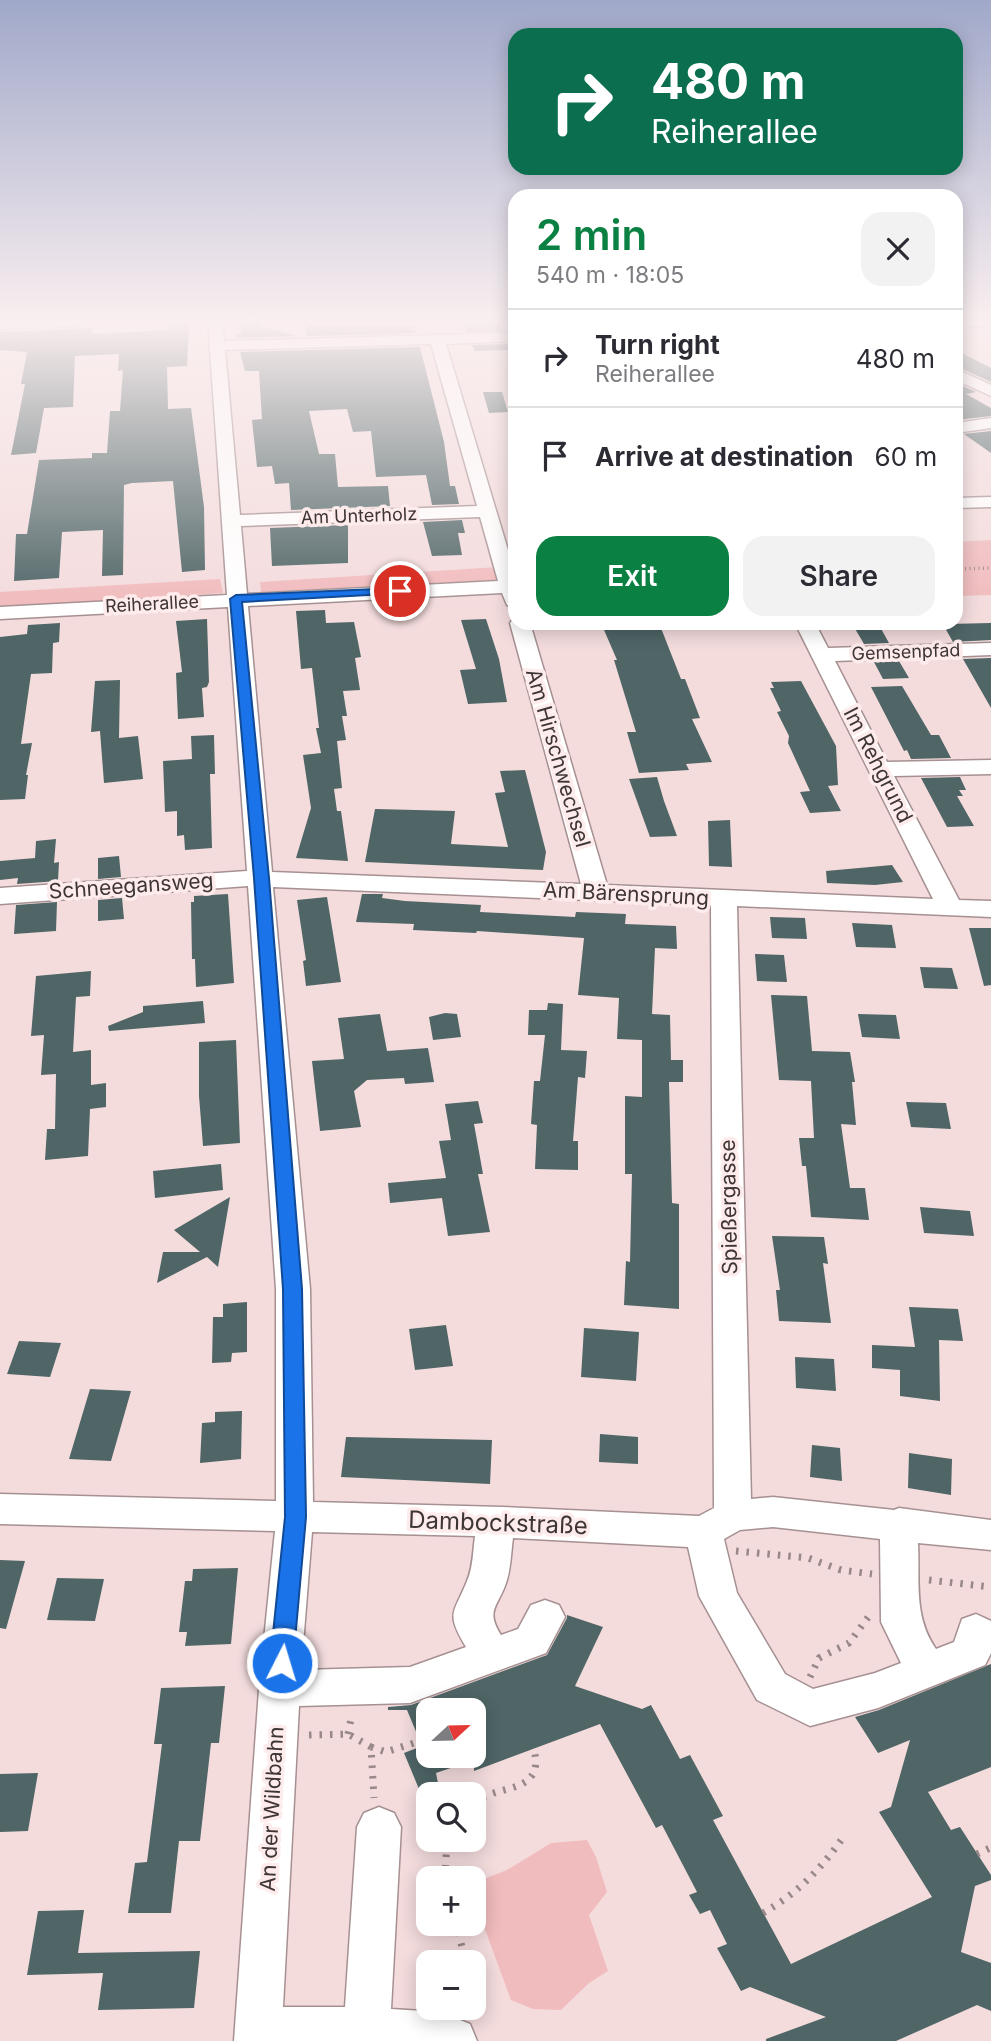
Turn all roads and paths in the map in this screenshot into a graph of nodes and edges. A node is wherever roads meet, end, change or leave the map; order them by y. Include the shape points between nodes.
1 (223, 415) edge
2 (459, 415) edge
3 (991, 423) edge
4 (963, 427) edge
5 (991, 502) edge
6 (963, 503) edge
7 (486, 511) junction
8 (231, 521) junction
9 (991, 568) edge
10 (963, 569) edge
11 (508, 577) edge
12 (508, 592) edge
13 (236, 599) junction
14 (0, 613) edge
15 (522, 630) edge
16 (809, 630) edge
17 (991, 649) edge
18 (821, 654) junction
19 (991, 767) edge
20 (881, 769) junction
21 (261, 878) junction
22 (596, 892) junction
23 (0, 896) edge
24 (724, 898) junction
25 (950, 908) junction
26 (991, 909) edge
27 (0, 1509) edge
28 (295, 1517) junction
29 (496, 1522) junction
30 (718, 1523) junction
31 (899, 1524) junction
32 (991, 1535) edge
33 (901, 1612) junction
34 (545, 1617) dead end
35 (976, 1631) dead end
36 (492, 1656) junction
37 (928, 1670) junction
38 (279, 1689) junction
39 (810, 1708) junction
40 (276, 1736) junction
41 (416, 1746) edge
42 (371, 1747) junction
43 (534, 1750) dead end
44 (486, 1796) edge
45 (379, 1827) joint
46 (844, 1836) dead end
47 (991, 1848) edge
48 (977, 1854) dead end
49 (763, 1913) dead end
50 (259, 2036) edge
51 (367, 2036) edge
52 (453, 2041) edge

1 - 8 street, An der Wildbahn
2 - 7 street
3 - 4 street
5 - 6 street
7 - 8 street, Am Unterholz
7 - 11 street
8 - 13 street, An der Wildbahn
9 - 10 path
12 - 13 street, Reiherallee
13 - 14 street, Reiherallee
13 - 21 street, An der Wildbahn
15 - 22 street, Am Hirschwechsel
16 - 18 street, Im Rehgrund
17 - 18 street, Gemsenpfad
18 - 20 street, Im Rehgrund
19 - 20 street
20 - 25 street, Im Rehgrund
21 - 22 street, Am Bärensprung
21 - 23 street, Schneegansweg
21 - 28 street, An der Wildbahn
22 - 24 street, Am Bärensprung
24 - 25 street, Am Bärensprung
24 - 30 street, Spießergasse
25 - 26 street, Am Bärensprung
27 - 28 street, Dambockstraße
28 - 29 street, Dambockstraße
28 - 38 street, An der Wildbahn
29 - 30 street, Dambockstraße
29 - 36 street via 487,1582 474,1605 473,1624
30 - 31 street, Dambockstraße via 773,1512
30 - 39 street, Spießergasse via 718,1596 771,1687
31 - 32 street, Dambockstraße
31 - 33 street
33 - 37 street via 901,1622
33 - 39 path via 866,1618 853,1639 820,1658 811,1672
34 - 36 street via 532,1641
35 - 37 street via 971,1653
36 - 38 street via 410,1685
37 - 39 street via 878,1690
38 - 40 street, An der Wildbahn
40 - 42 path via 348,1734
40 - 50 street, An der Wildbahn
41 - 42 path via 386,1752
42 - 45 path
43 - 44 path via 535,1773 522,1784
45 - 51 street
46 - 49 path via 813,1880
47 - 48 path
50 - 51 street
51 - 52 street via 440,2036

